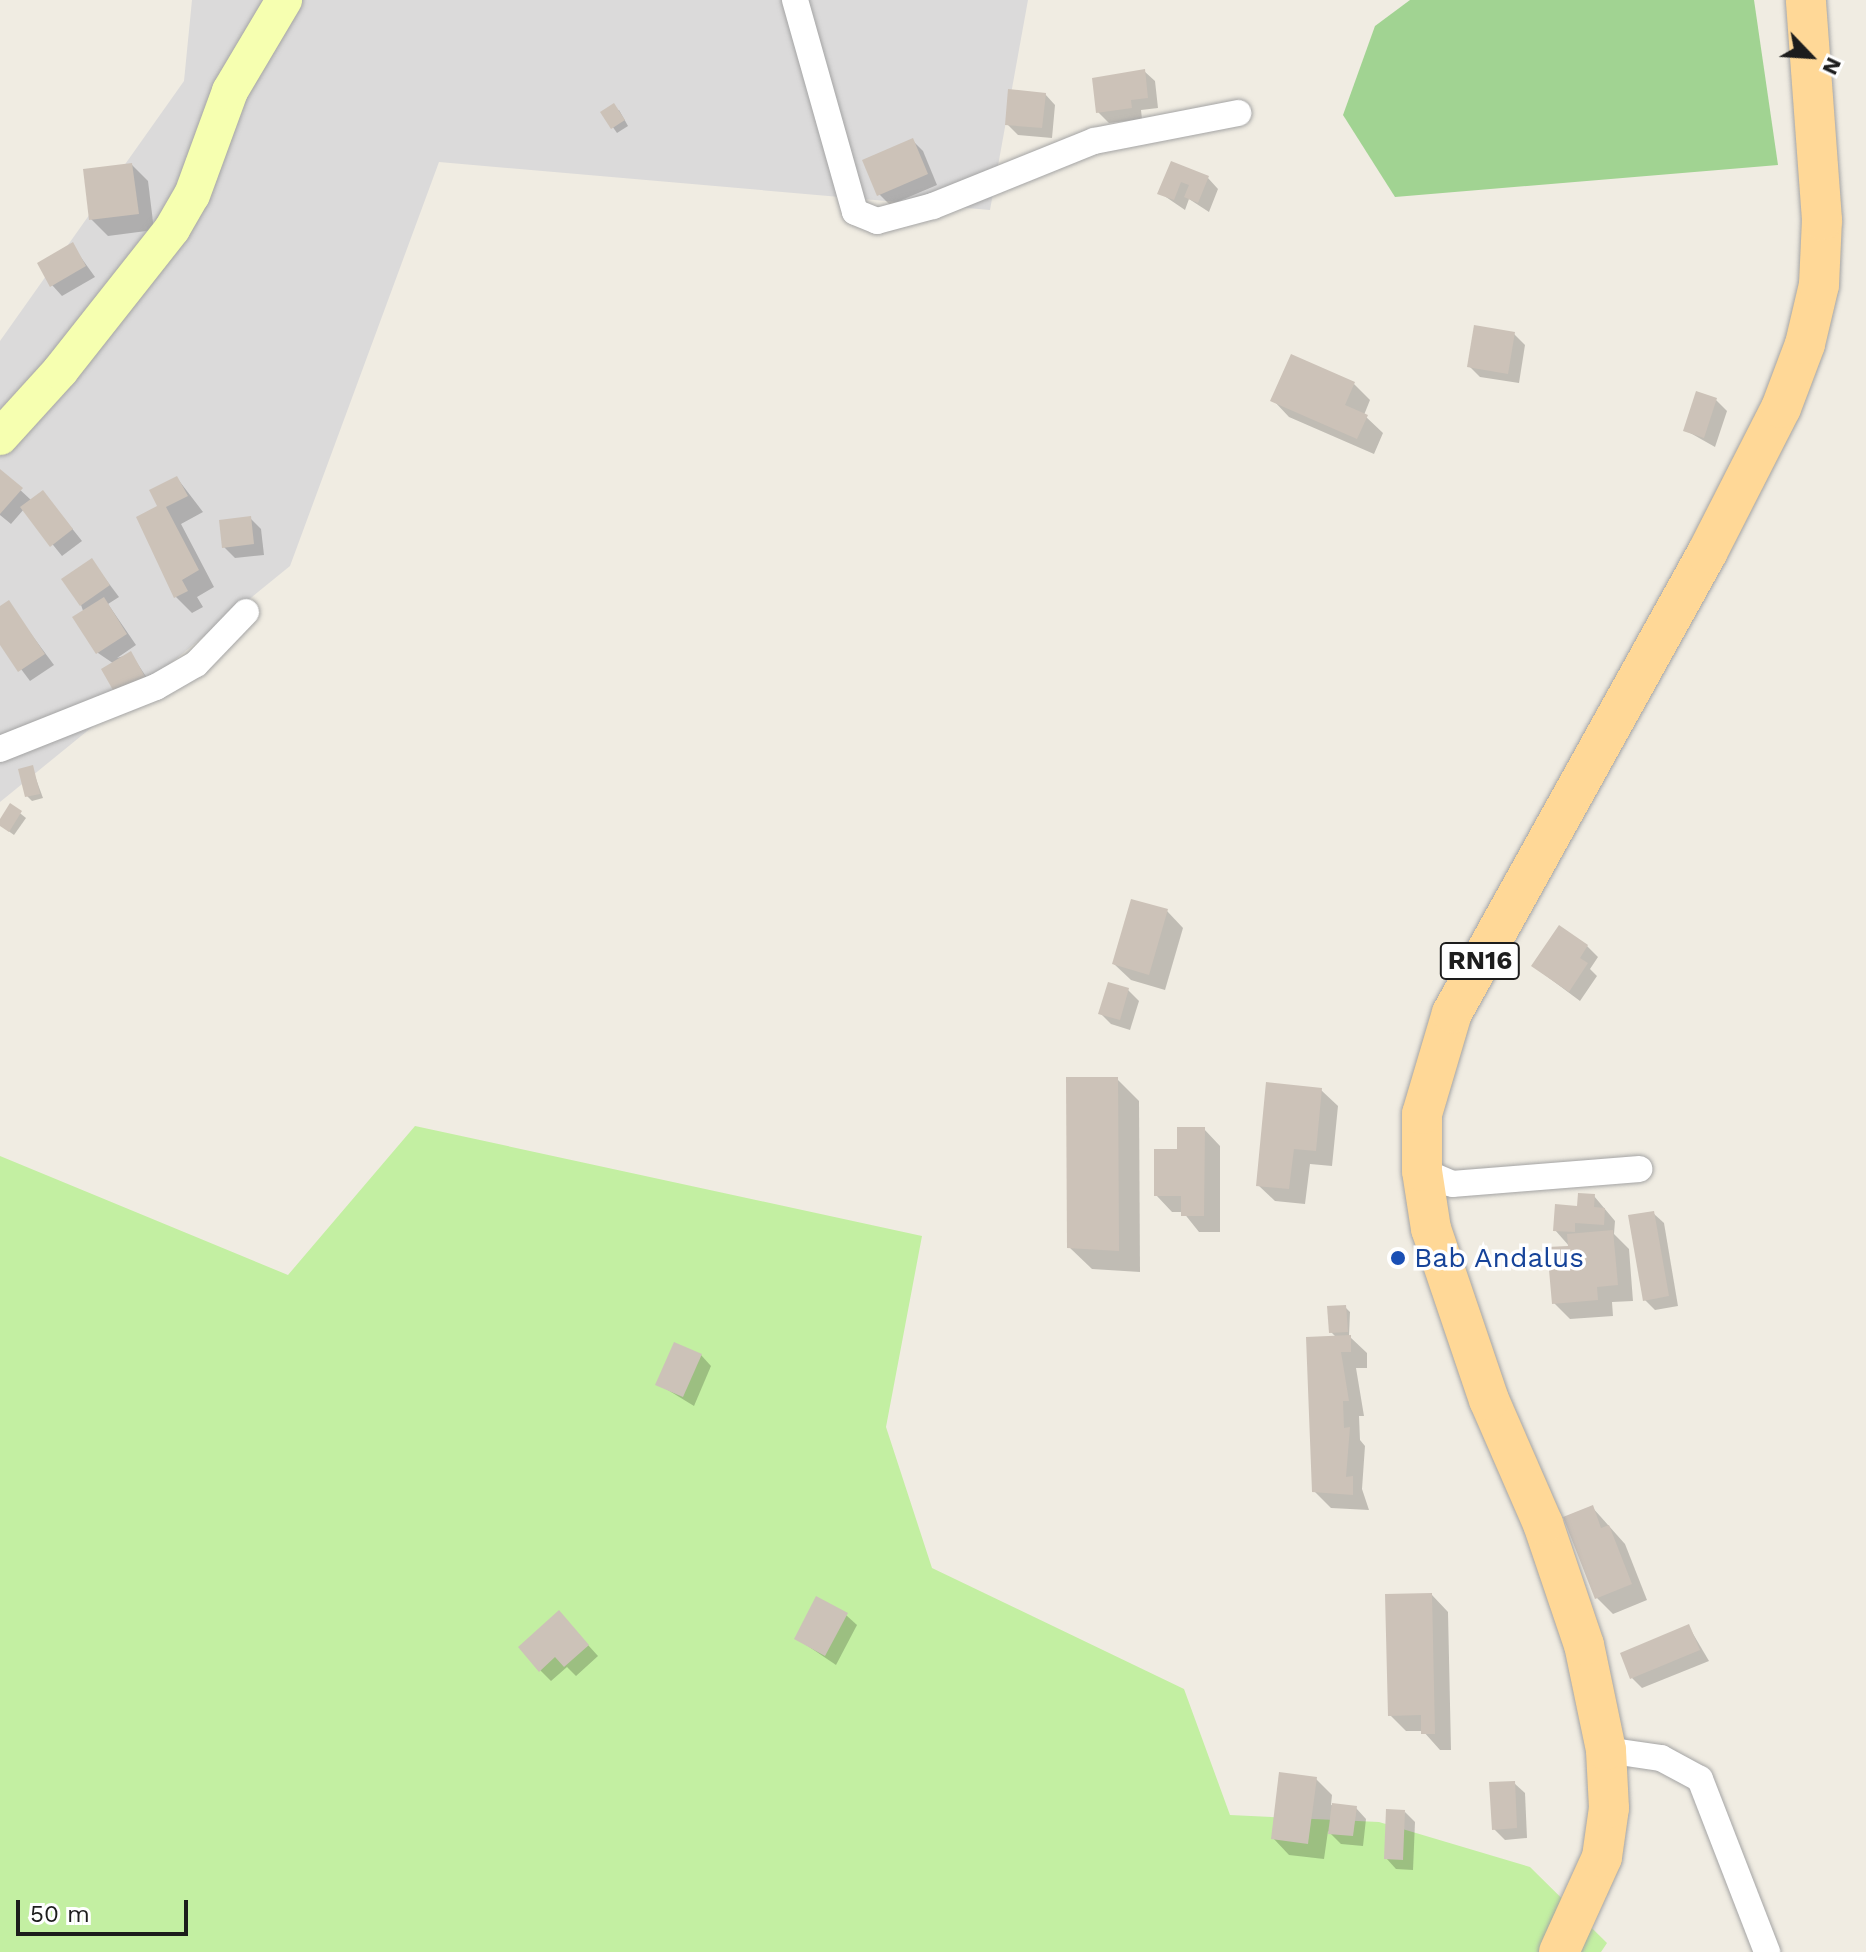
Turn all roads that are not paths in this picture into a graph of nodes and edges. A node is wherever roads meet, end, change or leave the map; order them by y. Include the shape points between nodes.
1 (284, 0) edge
2 (795, 0) edge
3 (1806, 0) edge
4 (1238, 113) dead end
5 (0, 437) edge
6 (246, 612) dead end
7 (0, 749) edge
8 (1639, 1169) dead end
9 (1422, 1171) junction
10 (1606, 1750) junction
11 (1559, 1952) edge
12 (1767, 1952) edge

1 - 5 street via 230,91 192,195 172,229
2 - 4 street via 855,212 877,221 933,206 1094,141
3 - 9 main road, RN16 via 1822,220 1819,285 1805,344 1781,408 1707,553 1452,1013 1422,1114
6 - 7 street via 196,664 156,687
8 - 9 street via 1452,1184
9 - 10 main road, RN16 via 1431,1229 1479,1371 1543,1524 1584,1645
10 - 11 main road, RN16 via 1609,1808 1602,1857
10 - 12 street via 1661,1758 1700,1779

